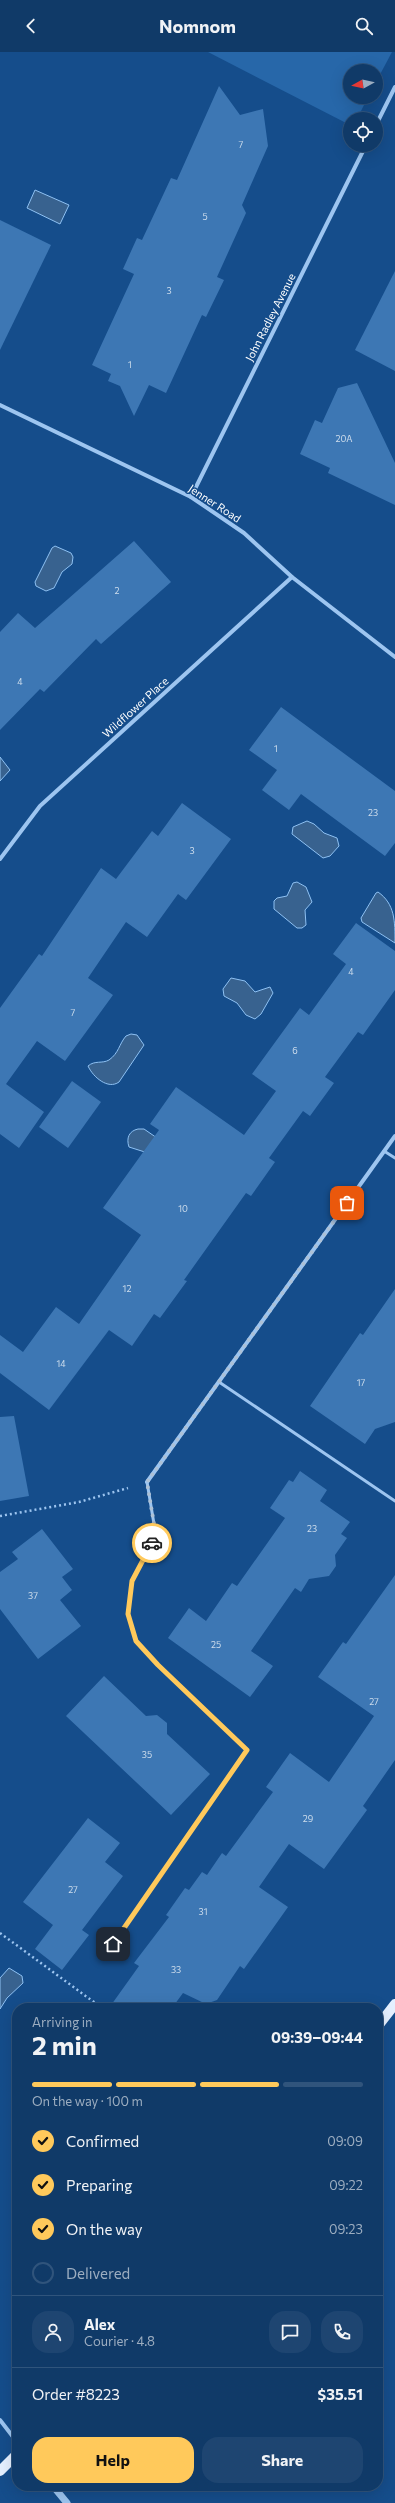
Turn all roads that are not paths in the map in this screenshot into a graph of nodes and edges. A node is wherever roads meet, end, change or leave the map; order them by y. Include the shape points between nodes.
1 (395, 87) edge
2 (382, 112) edge
3 (363, 152) edge
4 (0, 405) edge
5 (191, 496) junction
6 (292, 577) junction
7 (395, 657) edge
8 (0, 860) edge
9 (395, 1136) edge
10 (384, 1151) junction
11 (395, 1158) edge
12 (219, 1382) junction
13 (147, 1482) joint
14 (395, 1501) edge
15 (113, 1944) dead end
16 (395, 2004) edge
17 (383, 2020) edge
18 (0, 2420) edge
19 (12, 2436) edge
20 (12, 2459) edge
21 (0, 2471) edge
22 (57, 2491) edge
23 (67, 2503) edge

1 - 2 street
3 - 5 street, John Radley Avenue
4 - 5 street, Jenner Road
5 - 6 street, Jenner Road via 244,533
6 - 7 street, Jenner Road
6 - 8 street, Wildflower Place via 40,806
9 - 10 street
10 - 11 lane
10 - 12 street
12 - 13 street
12 - 14 lane
13 - 15 lane via 156,1536 132,1581 128,1614 136,1641 247,1750
16 - 17 main road
18 - 19 street
20 - 21 main road
22 - 23 street

